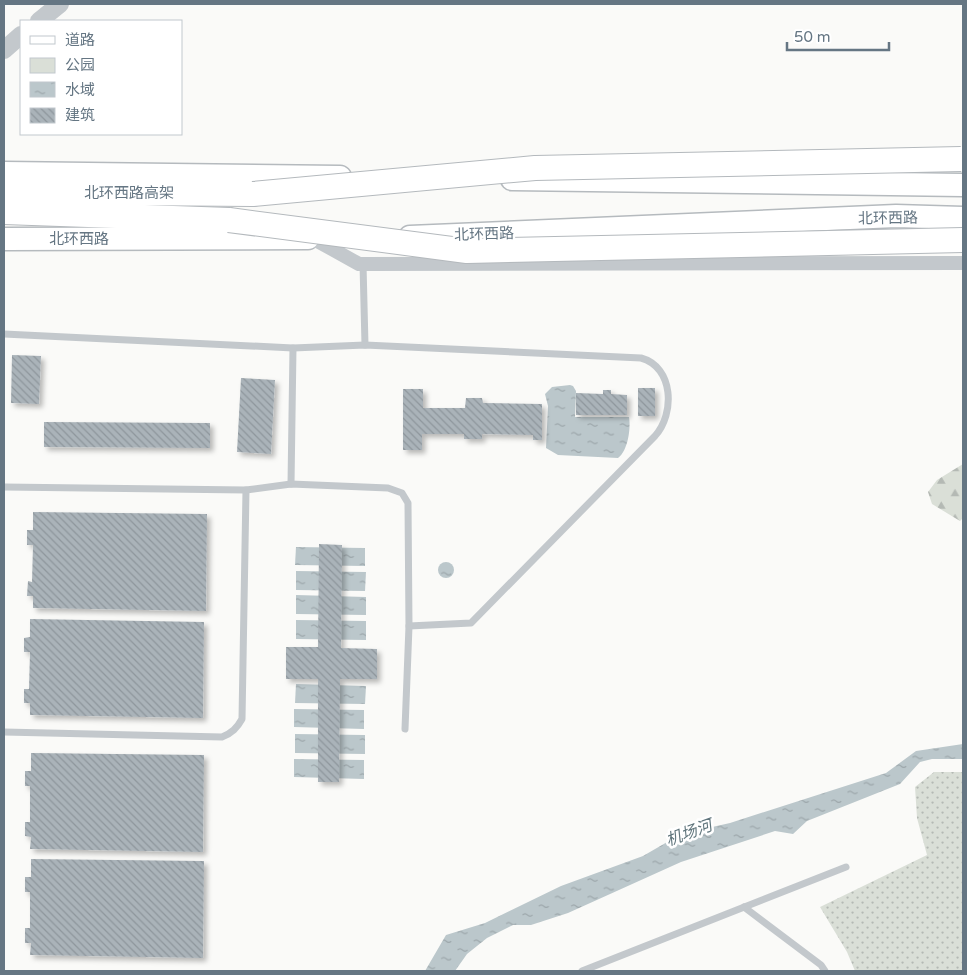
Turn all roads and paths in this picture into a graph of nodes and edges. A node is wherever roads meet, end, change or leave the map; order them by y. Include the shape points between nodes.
1 (60, 4) edge
2 (40, 20) edge
3 (20, 36) edge
4 (4, 50) edge
5 (962, 159) edge
6 (4, 173) edge
7 (963, 185) edge
8 (4, 192) edge
9 (4, 212) edge
10 (963, 218) edge
11 (312, 238) junction
12 (4, 239) edge
13 (963, 240) edge
14 (963, 263) edge
15 (362, 264) junction
16 (4, 334) edge
17 (365, 345) junction
18 (293, 348) junction
19 (291, 484) junction
20 (4, 487) edge
21 (246, 490) junction
22 (409, 626) junction
23 (405, 729) dead end
24 (4, 732) edge
25 (846, 867) dead end
26 (744, 907) junction
27 (582, 971) edge
28 (825, 971) edge

1 - 2 street
3 - 4 street
5 - 8 highway, 北环西路高架, bridge via 535,168 253,194
6 - 7 main road
9 - 13 highway, 北环西路高架, bridge via 230,220 467,251
10 - 11 main road, 北环西路 via 896,216
11 - 12 main road, 北环西路
11 - 15 street
14 - 15 street
15 - 17 lane
16 - 18 lane
17 - 18 lane
17 - 22 lane via 641,358 656,365 668,384 667,416 663,427 471,623
18 - 19 lane
19 - 21 lane
19 - 22 lane via 388,488 402,493 408,503
20 - 21 lane
21 - 24 lane via 242,719 238,726 230,734 222,736
22 - 23 lane
25 - 26 lane
26 - 27 lane
26 - 28 lane via 822,965

